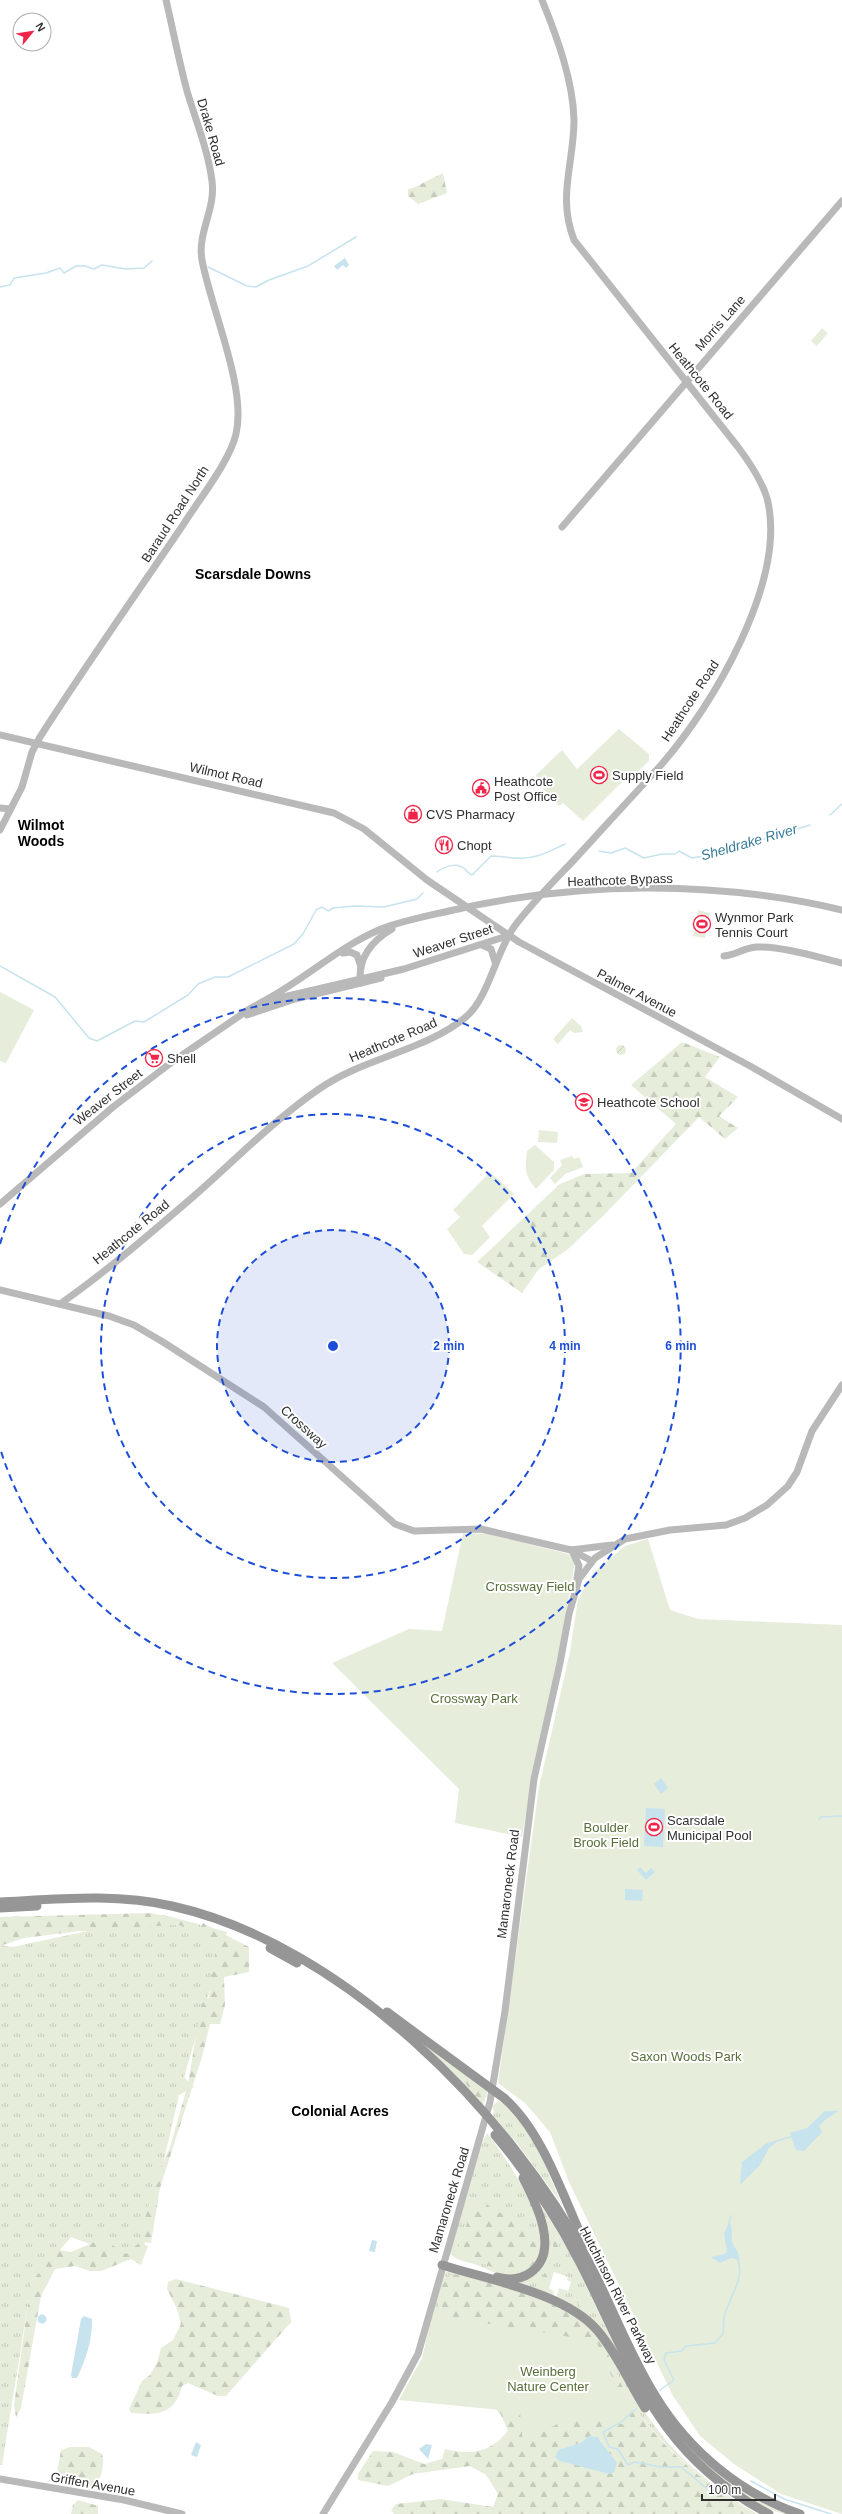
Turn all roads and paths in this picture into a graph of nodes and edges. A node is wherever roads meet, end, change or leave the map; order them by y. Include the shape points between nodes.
1 (166, 0) edge
2 (544, 2) edge
3 (842, 201) edge
4 (204, 271) joint
5 (686, 382) junction
6 (562, 527) dead end
7 (0, 735) edge
8 (36, 744) junction
9 (0, 808) edge
10 (10, 809) junction
11 (0, 830) edge
12 (427, 880) joint
13 (842, 910) edge
14 (400, 924) junction
15 (510, 935) junction
16 (482, 945) junction
17 (336, 956) junction
18 (724, 956) dead end
19 (495, 962) junction
20 (842, 963) edge
21 (361, 967) junction
22 (361, 981) junction
23 (262, 1002) junction
24 (237, 1018) junction
25 (842, 1119) edge
26 (0, 1204) edge
27 (0, 1290) edge
28 (60, 1304) junction
29 (842, 1385) edge
30 (614, 1544) junction
31 (571, 1550) junction
32 (592, 1561) junction
33 (574, 1591) junction
34 (0, 1902) edge
35 (0, 1908) edge
36 (341, 1984) junction
37 (493, 2090) junction
38 (507, 2150) junction
39 (443, 2262) junction
40 (605, 2294) junction
41 (685, 2451) junction
42 (0, 2479) edge
43 (182, 2514) edge
44 (323, 2514) edge
45 (769, 2514) edge
46 (800, 2514) edge

1 - 4 street, Drake Road via 187,89 206,149 212,182 210,210 201,241
2 - 5 street, Heathcote Road via 572,96 574,122 565,187 570,228 583,253
3 - 5 street, Morris Lane
4 - 8 street, Baraud Road North via 237,395 238,416 233,444
5 - 6 street, Morris Lane
5 - 15 street, Heathcote Road via 747,458 760,481 767,499 770,528 770,547 764,578 741,640 685,735 661,765 551,884
7 - 8 street, Wilmot Road
8 - 10 street, Baraud Road North via 22,787
8 - 12 street, Wilmot Road via 334,813 370,833
9 - 10 street
10 - 11 street, Baraud Road North
12 - 15 street, Palmer Avenue
13 - 14 street, Heathcote Bypass via 752,894 650,889 576,892 514,899 453,910
14 - 17 street, Heathcote Bypass via 380,930
14 - 21 street, Heathcote Bypass via 374,942
15 - 16 street, Weaver Street
15 - 19 street, Heathcote Road
15 - 25 street, Palmer Avenue via 587,980 750,1066
16 - 19 street via 491,949
16 - 22 street, Weaver Street
17 - 21 street via 347,952 354,953 359,958
17 - 23 street, Heathcote Bypass via 290,987
18 - 20 street via 749,948 764,947
19 - 28 street, Heathcote Road via 474,1008 450,1029 359,1066 318,1090 270,1128 154,1230
21 - 22 street, Heathcote Bypass
22 - 23 street, Weaver Street
22 - 24 street, Weaver Street
23 - 24 street, Weaver Street
24 - 26 street, Weaver Street via 172,1062 113,1107
27 - 28 street, Crossway
28 - 31 street, Crossway via 134,1325 230,1384 264,1407 395,1524 414,1531 481,1529
29 - 30 street, Mamaroneck Road via 812,1431 797,1472 788,1486 767,1505 745,1518 726,1525 647,1533
30 - 31 street
30 - 32 street, Mamaroneck Road
31 - 32 street, Crossway
31 - 33 street via 579,1566
32 - 33 street, Mamaroneck Road via 582,1572
33 - 37 street, Mamaroneck Road via 534,1779
34 - 36 highway, Hutchinson River Parkway via 100,1898 170,1905 206,1915 255,1935 288,1951
35 - 38 highway, Hutchinson River Parkway via 97,1904 133,1906 185,1915 252,1939 314,1973 386,2026 451,2086
36 - 37 highway via 370,2000
36 - 40 highway, Hutchinson River Parkway via 419,2047 461,2088 509,2143 562,2216
37 - 39 street, Mamaroneck Road
37 - 40 highway via 516,2110 537,2141 597,2269
38 - 39 highway via 528,2190 540,2221 545,2242 541,2262 527,2275 512,2279
38 - 41 highway, Hutchinson River Parkway via 541,2196 570,2243 648,2402
39 - 41 highway via 558,2301 584,2318 605,2340 652,2417
39 - 44 street, Mamaroneck Road via 414,2363
40 - 46 highway, Hutchinson River Parkway via 646,2379 681,2431 712,2462 741,2484
41 - 45 highway, Hutchinson River Parkway via 724,2486
42 - 43 street, Griffen Avenue via 124,2500

